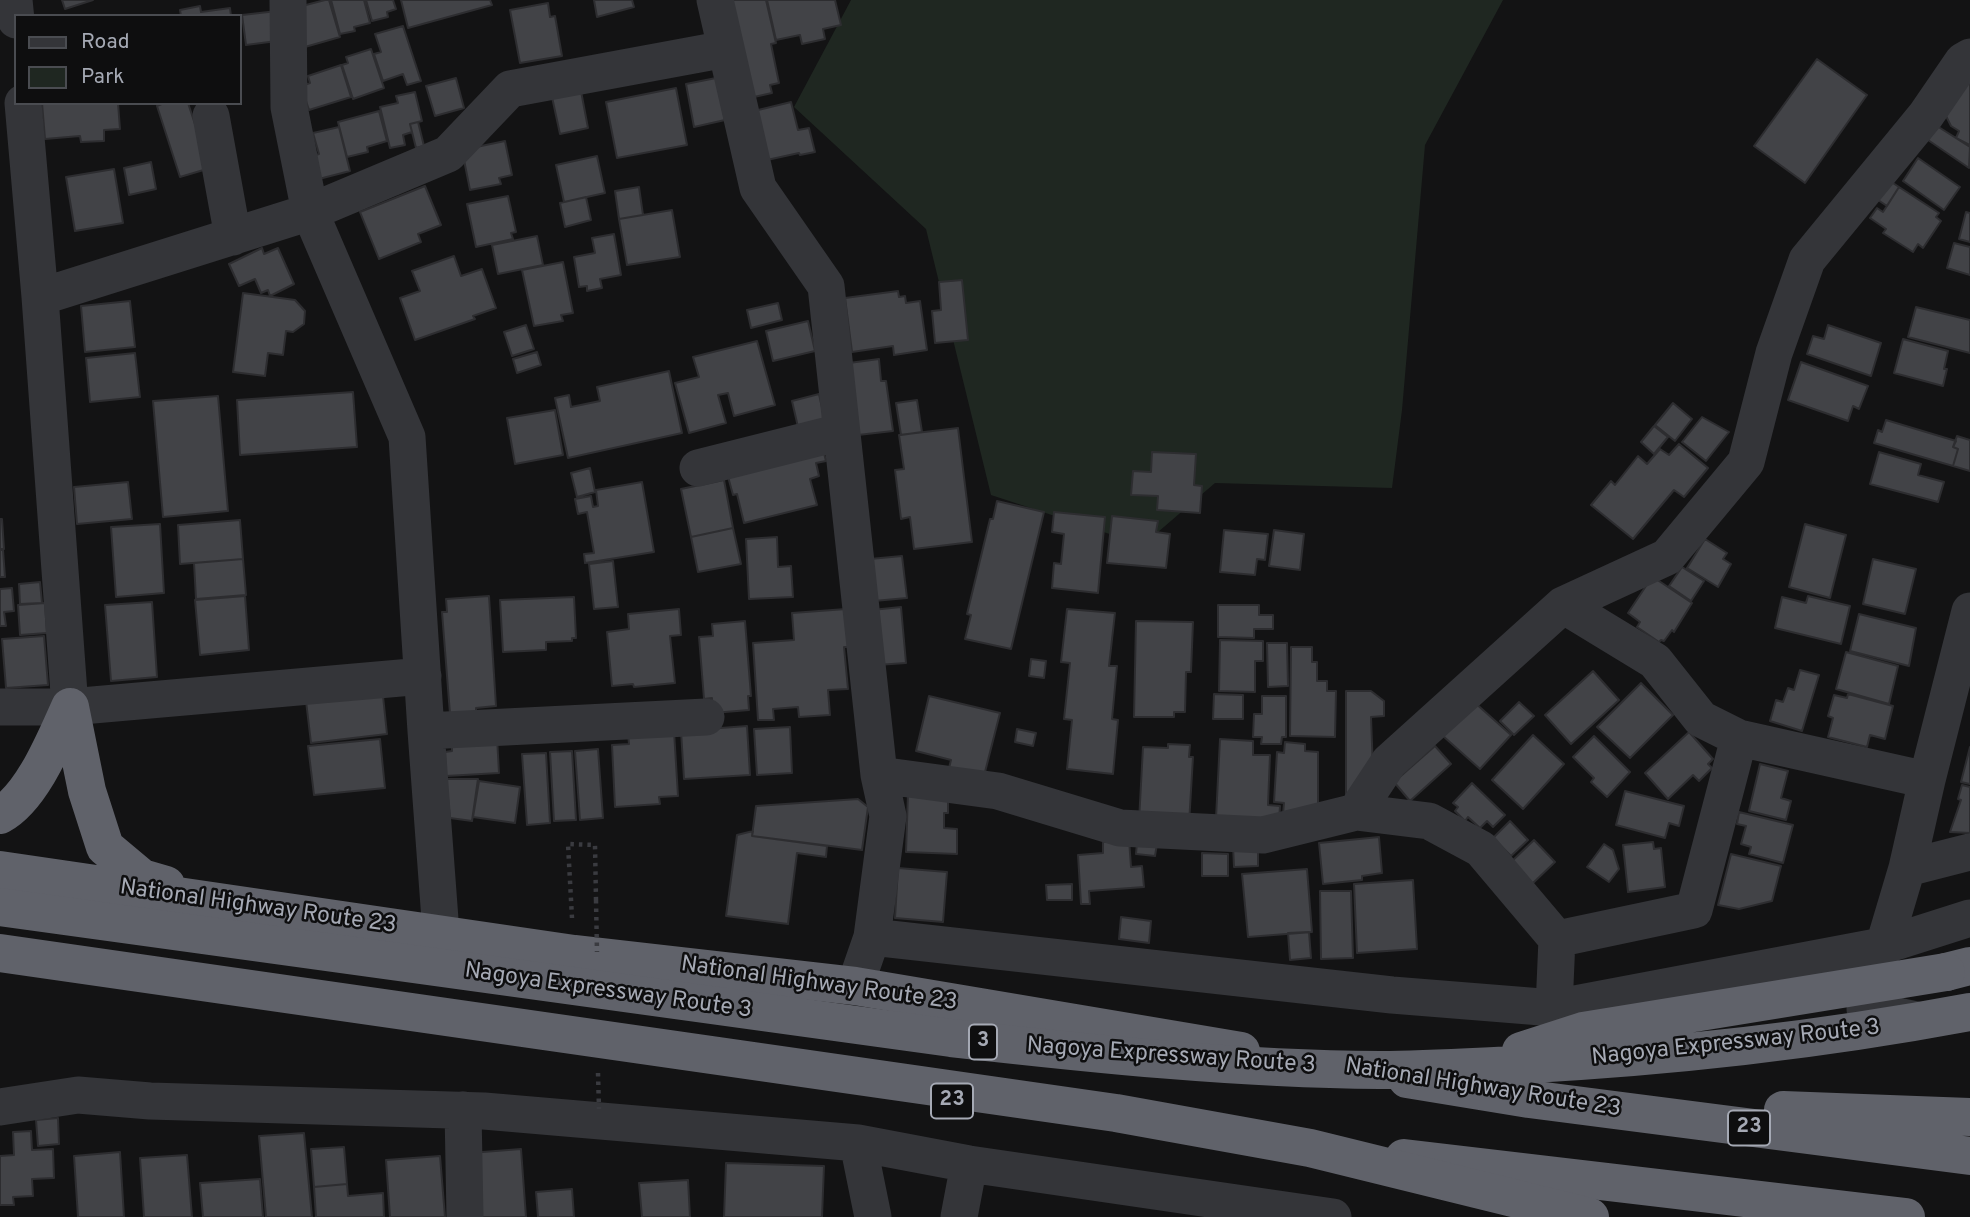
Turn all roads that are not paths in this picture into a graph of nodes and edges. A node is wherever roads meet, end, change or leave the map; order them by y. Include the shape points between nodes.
1 (288, 0) edge
2 (715, 0) edge
3 (726, 49) junction
4 (1970, 57) edge
5 (23, 105) edge
6 (211, 116) dead end
7 (310, 212) junction
8 (233, 237) junction
9 (40, 297) junction
10 (841, 432) junction
11 (698, 468) dead end
12 (1563, 605) junction
13 (1970, 611) edge
14 (423, 676) junction
15 (0, 707) edge
16 (70, 707) junction
17 (706, 717) dead end
18 (426, 731) junction
19 (1739, 738) junction
20 (879, 775) junction
21 (1927, 780) junction
22 (1356, 812) junction
23 (0, 816) edge
24 (1970, 852) edge
25 (1907, 868) junction
26 (0, 870) edge
27 (232, 905) junction
28 (0, 907) edge
29 (1970, 918) edge
30 (441, 933) junction
31 (872, 937) junction
32 (1557, 939) junction
33 (1882, 946) junction
34 (0, 953) edge
35 (1970, 967) edge
36 (0, 969) edge
37 (855, 986) junction
38 (1554, 1008) junction
39 (1970, 1012) edge
40 (1970, 1031) edge
41 (1473, 1067) junction
42 (1529, 1099) junction
43 (0, 1107) edge
44 (463, 1110) junction
45 (1970, 1117) edge
46 (858, 1143) junction
47 (1970, 1156) edge
48 (970, 1164) junction
49 (464, 1217) edge
50 (873, 1217) edge
51 (959, 1217) edge
52 (1333, 1217) edge
53 (1590, 1217) edge
54 (1906, 1217) edge

1 - 7 street via 289,107
2 - 3 street
3 - 7 street via 510,89 447,154
3 - 10 street via 758,188 826,286
4 - 12 street via 1807,260 1774,353 1746,462 1667,557
5 - 9 street
6 - 8 street
7 - 8 street
7 - 14 street via 407,437
8 - 9 street
9 - 16 street
10 - 11 street
10 - 20 street
12 - 19 street via 1655,661 1701,719
12 - 22 street via 1389,762
13 - 21 street
14 - 16 street
14 - 18 street
15 - 16 street
16 - 23 highway via 47,758 13,808
16 - 27 highway via 87,791 105,847 142,878
17 - 18 street
18 - 30 street
19 - 21 street
19 - 32 street via 1694,911
20 - 22 street via 998,791 1120,828 1263,835
20 - 31 street via 888,816
21 - 25 street
22 - 32 street via 1429,821 1481,849
24 - 25 street
25 - 33 street
26 - 27 highway, National Highway Route 23 / 23
27 - 30 highway, National Highway Route 23 / 23
28 - 41 highway, Nagoya Expressway Route 3 / 3, bridge via 1072,1052 1244,1066
29 - 33 street
30 - 37 highway, National Highway Route 23 / 23 via 574,954
31 - 37 street
31 - 38 street via 1392,995
32 - 38 street
33 - 38 street
33 - 40 street via 1865,1009
34 - 53 highway, Nagoya Expressway Route 3 / 3, bridge via 1116,1112 1310,1148
35 - 41 highway, bridge via 1583,1031
36 - 54 highway, 23 via 1124,1125
37 - 42 highway, National Highway Route 23 / 23
39 - 41 highway, Nagoya Expressway Route 3 / 3, bridge via 1880,1029 1675,1054
42 - 45 highway
42 - 47 highway, National Highway Route 23 / 23
43 - 44 street via 78,1095
44 - 46 street
44 - 49 street
46 - 48 street
46 - 50 street
48 - 51 street
48 - 52 street

